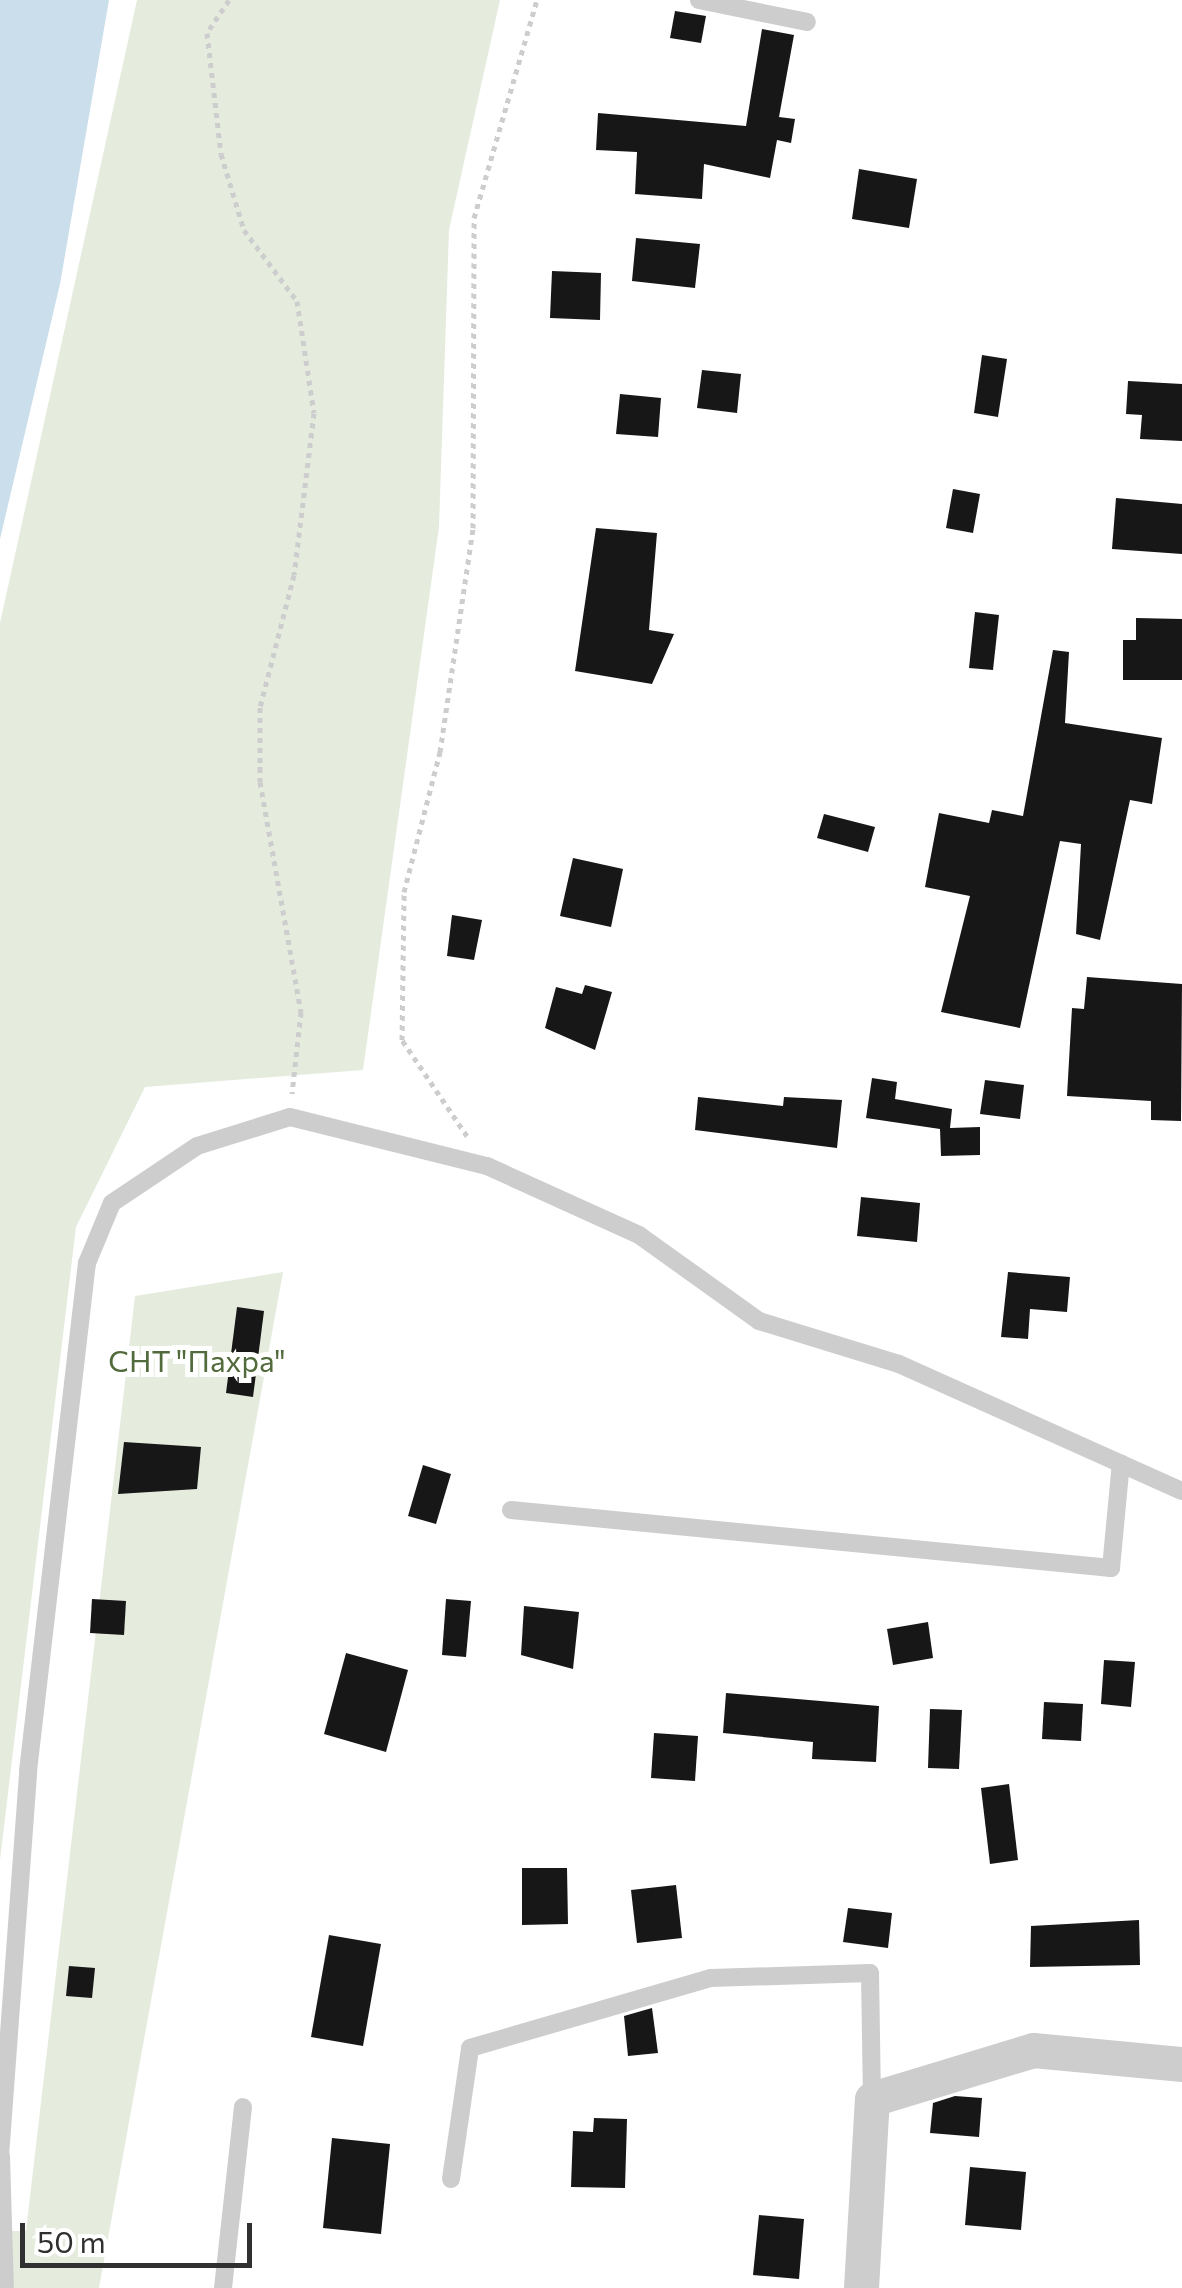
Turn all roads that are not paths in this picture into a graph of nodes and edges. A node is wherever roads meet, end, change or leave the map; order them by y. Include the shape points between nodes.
1 (698, 0) edge
2 (807, 22) dead end
3 (1121, 1463) junction
4 (1182, 1492) edge
5 (511, 1510) dead end
6 (1182, 2064) edge
7 (872, 2099) junction
8 (243, 2108) dead end
9 (1, 2156) edge
10 (451, 2178) dead end
11 (5, 2288) edge
12 (223, 2288) edge
13 (861, 2288) edge

1 - 2 lane
3 - 4 lane
3 - 5 lane via 1111,1568
3 - 9 lane via 899,1364 759,1321 639,1235 487,1166 290,1117 198,1146 112,1204 87,1263 28,1771
6 - 7 street via 1033,2050
7 - 10 lane via 870,1973 711,1978 470,2048
7 - 13 street
8 - 12 lane
9 - 11 lane

